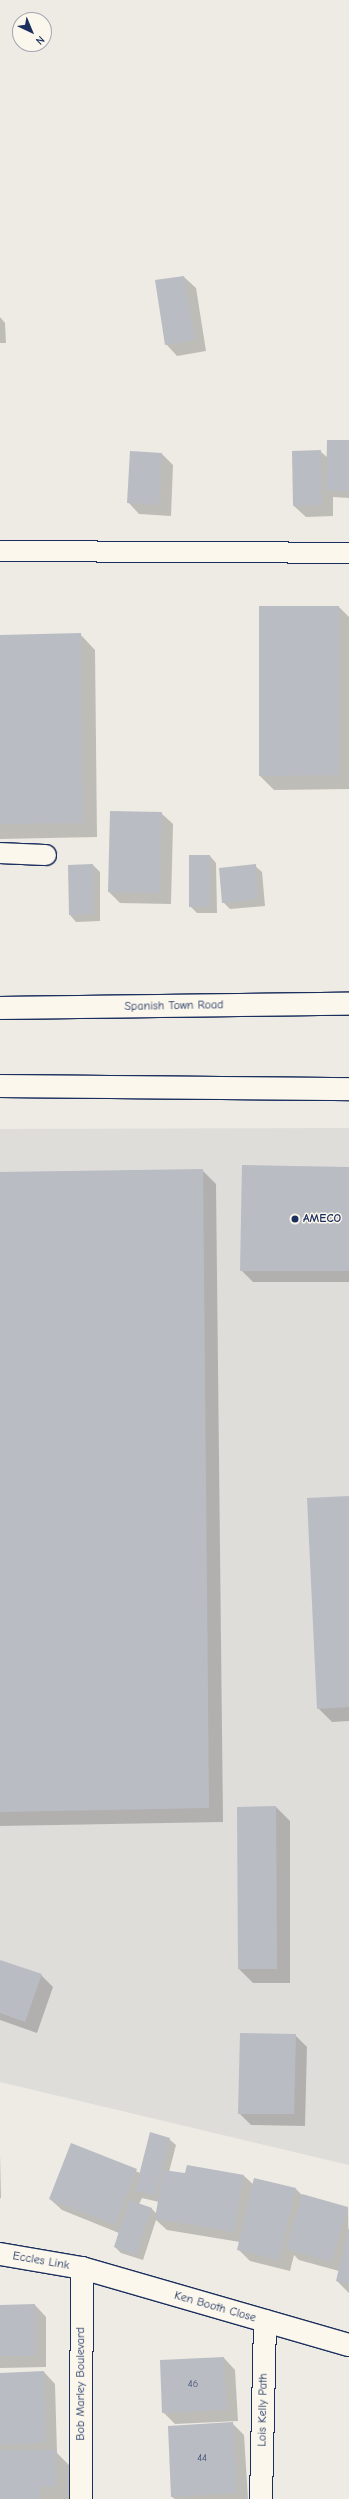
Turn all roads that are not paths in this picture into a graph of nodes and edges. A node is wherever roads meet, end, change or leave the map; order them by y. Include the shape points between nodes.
1 (0, 551) edge
2 (349, 553) edge
3 (0, 853) edge
4 (46, 855) dead end
5 (349, 1004) edge
6 (0, 1008) edge
7 (0, 1086) edge
8 (349, 1089) edge
9 (0, 2254) edge
10 (82, 2268) junction
11 (265, 2321) junction
12 (349, 2345) edge
13 (81, 2499) edge
14 (262, 2499) edge

1 - 2 lane
3 - 4 lane
5 - 6 main road, Spanish Town Road
7 - 8 main road
9 - 10 main road, Eccles Link
10 - 11 main road, Ken Booth Close
10 - 13 main road, Bob Marley Boulevard
11 - 12 main road, Ken Booth Close
11 - 14 main road, Lois Kelly Path

